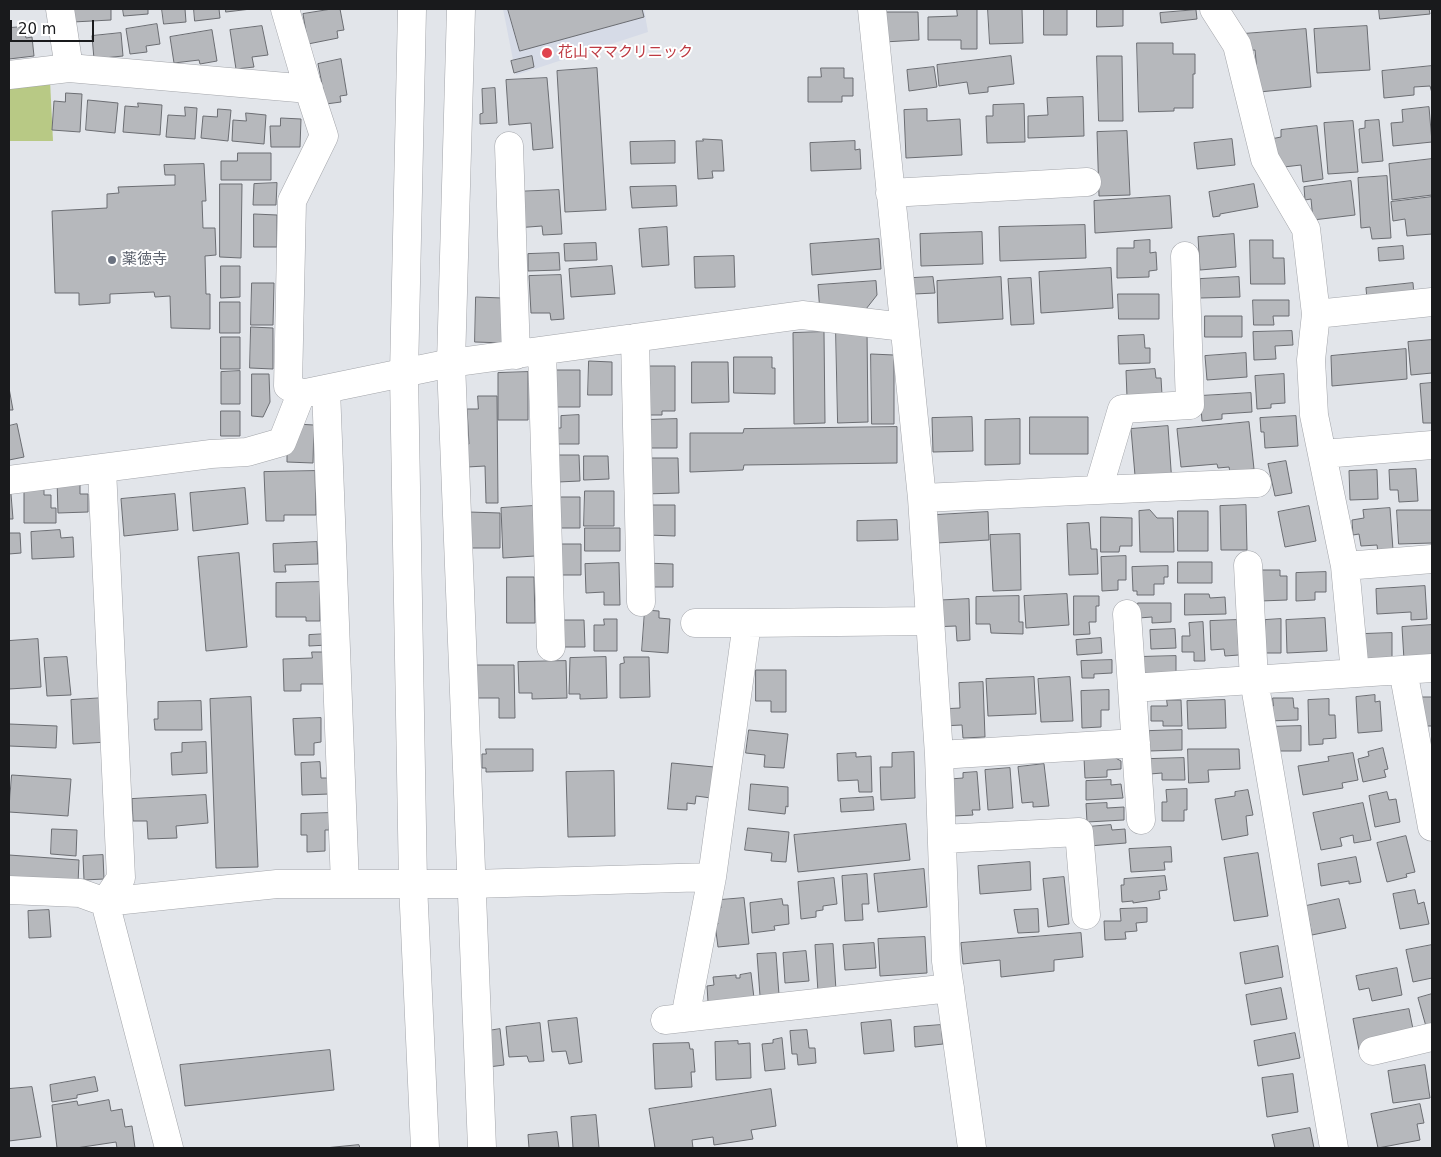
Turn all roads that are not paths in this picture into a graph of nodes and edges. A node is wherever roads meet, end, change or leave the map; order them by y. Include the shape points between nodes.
1 (60, 9) edge
2 (285, 9) edge
3 (412, 9) edge
4 (461, 9) edge
5 (872, 9) edge
6 (1214, 9) edge
7 (69, 68) junction
8 (9, 75) edge
9 (309, 89) junction
10 (510, 146) dead end
11 (1087, 182) dead end
12 (890, 193) junction
13 (1185, 256) dead end
14 (1432, 302) edge
15 (1316, 314) junction
16 (904, 327) junction
17 (636, 338) junction
18 (542, 351) junction
19 (516, 355) junction
20 (451, 363) junction
21 (404, 374) junction
22 (313, 391) junction
23 (1432, 445) edge
24 (1323, 454) junction
25 (102, 469) junction
26 (9, 480) edge
27 (1257, 483) dead end
28 (1098, 490) junction
29 (922, 498) junction
30 (1432, 559) edge
31 (1248, 565) dead end
32 (1345, 566) junction
33 (641, 602) dead end
34 (1127, 614) dead end
35 (930, 621) junction
36 (695, 623) dead end
37 (747, 623) junction
38 (551, 647) dead end
39 (1432, 668) edge
40 (1403, 670) junction
41 (1355, 673) junction
42 (1254, 680) junction
43 (1132, 688) junction
44 (1136, 743) junction
45 (939, 754) junction
46 (1141, 820) dead end
47 (1432, 827) edge
48 (942, 839) junction
49 (712, 877) junction
50 (345, 884) junction
51 (414, 884) junction
52 (472, 884) junction
53 (9, 890) edge
54 (105, 902) junction
55 (1086, 915) dead end
56 (950, 988) junction
57 (1432, 1037) edge
58 (1373, 1051) dead end
59 (170, 1148) edge
60 (425, 1148) edge
61 (482, 1148) edge
62 (972, 1148) edge
63 (1334, 1148) edge

1 - 7 street
2 - 9 street
3 - 21 street
4 - 20 street
5 - 12 street
6 - 15 street via 1237,45 1265,159 1306,229
7 - 8 street
7 - 9 street
9 - 22 street via 324,136 292,201 288,386
10 - 19 street
11 - 12 street
12 - 16 street
13 - 28 street via 1190,405 1122,409
14 - 15 street
15 - 24 street via 1311,360 1314,415
16 - 17 street via 802,315
16 - 29 street
17 - 18 street
17 - 33 street
18 - 19 street
18 - 38 street
19 - 20 street
20 - 21 street
20 - 52 street
21 - 22 street
21 - 51 street
22 - 25 street via 282,442 247,452
22 - 50 street
23 - 24 street
24 - 32 street
25 - 26 street
25 - 54 street via 121,878
27 - 28 street
28 - 29 street
29 - 35 street
30 - 32 street
31 - 42 street
32 - 41 street
34 - 43 street
35 - 37 street
35 - 45 street
36 - 37 street
37 - 49 street
39 - 40 street
40 - 41 street
40 - 47 street
41 - 42 street
42 - 43 street
42 - 63 street
43 - 44 street
44 - 45 street
44 - 46 street
45 - 48 street
48 - 55 street via 1079,832
48 - 56 street via 946,961
49 - 52 street
49 - 56 street via 675,1019
50 - 51 street
50 - 54 street via 277,884
51 - 52 street
51 - 60 street
52 - 61 street
53 - 54 street via 80,893
54 - 59 street
56 - 62 street
57 - 58 street

